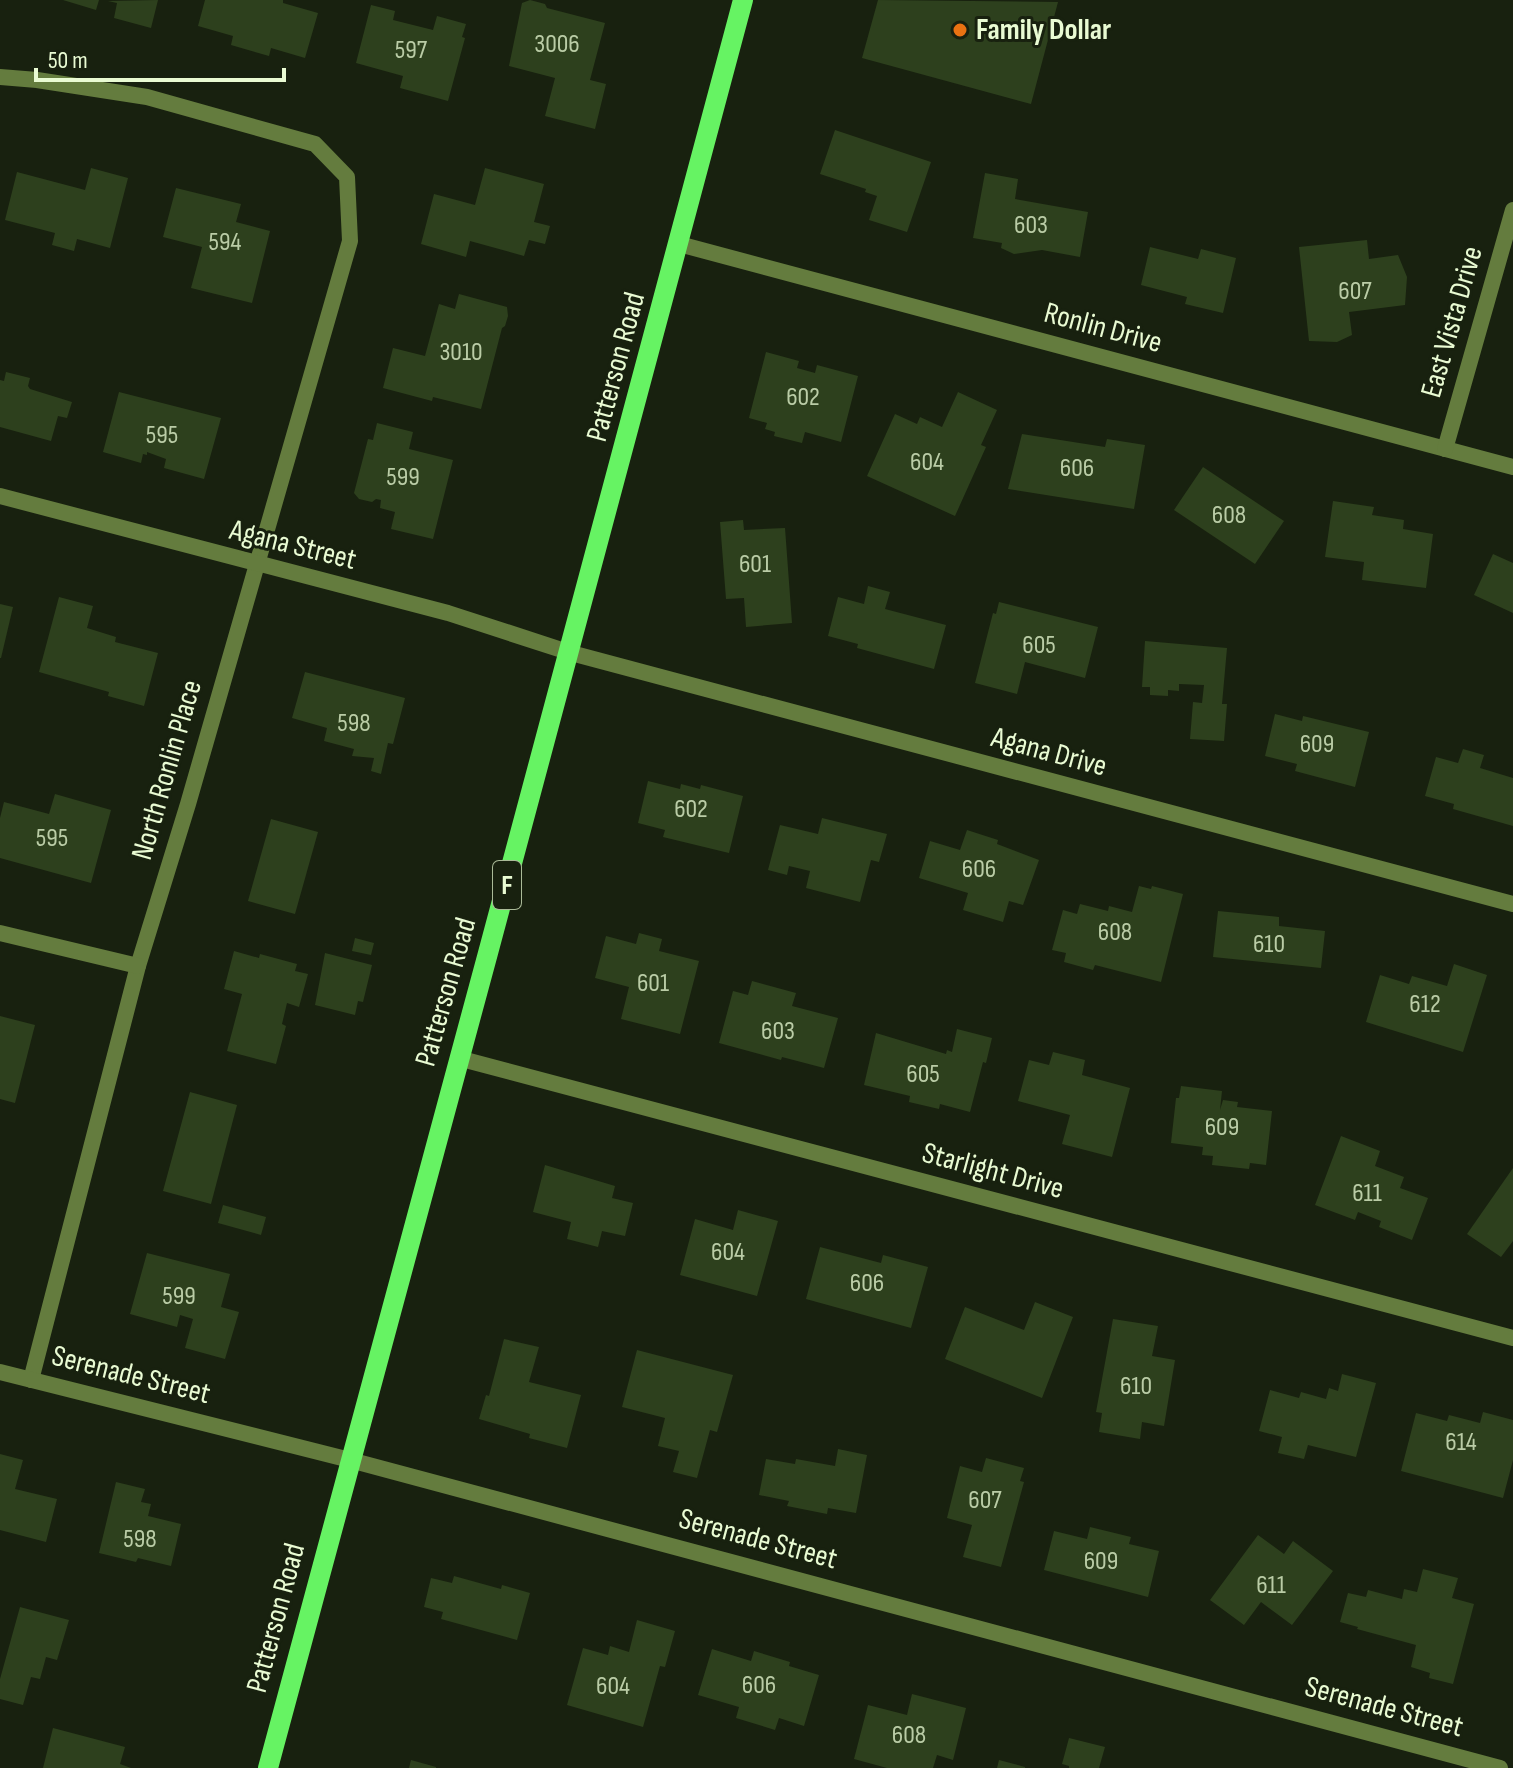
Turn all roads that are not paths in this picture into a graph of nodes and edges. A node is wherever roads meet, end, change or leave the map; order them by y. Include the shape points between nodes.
1 (743, 0) edge
2 (0, 77) edge
3 (1513, 210) edge
4 (679, 244) junction
5 (1445, 449) junction
6 (1513, 467) edge
7 (0, 496) edge
8 (256, 564) junction
9 (571, 653) junction
10 (1513, 904) edge
11 (0, 933) edge
12 (138, 966) junction
13 (458, 1058) junction
14 (1513, 1338) edge
15 (0, 1372) edge
16 (31, 1380) junction
17 (350, 1460) junction
18 (268, 1768) edge
19 (1500, 1768) edge

1 - 4 main road, Patterson Road / F
2 - 8 street, North Ronlin Place via 147,97 315,144 347,177 350,241
3 - 5 street, East Vista Drive
4 - 5 street, Ronlin Drive
4 - 9 main road, Patterson Road / F
5 - 6 street, Ronlin Drive
7 - 8 street, Agana Street
8 - 9 street, Agana Street via 448,613
8 - 12 street, North Ronlin Place
9 - 10 street, Agana Drive
9 - 13 main road, Patterson Road / F
11 - 12 street
12 - 16 street, North Ronlin Place
13 - 14 street, Starlight Drive
13 - 17 main road, Patterson Road / F
15 - 16 street, Serenade Street
16 - 17 street, Serenade Street
17 - 18 main road, Patterson Road / F
17 - 19 street, Serenade Street

